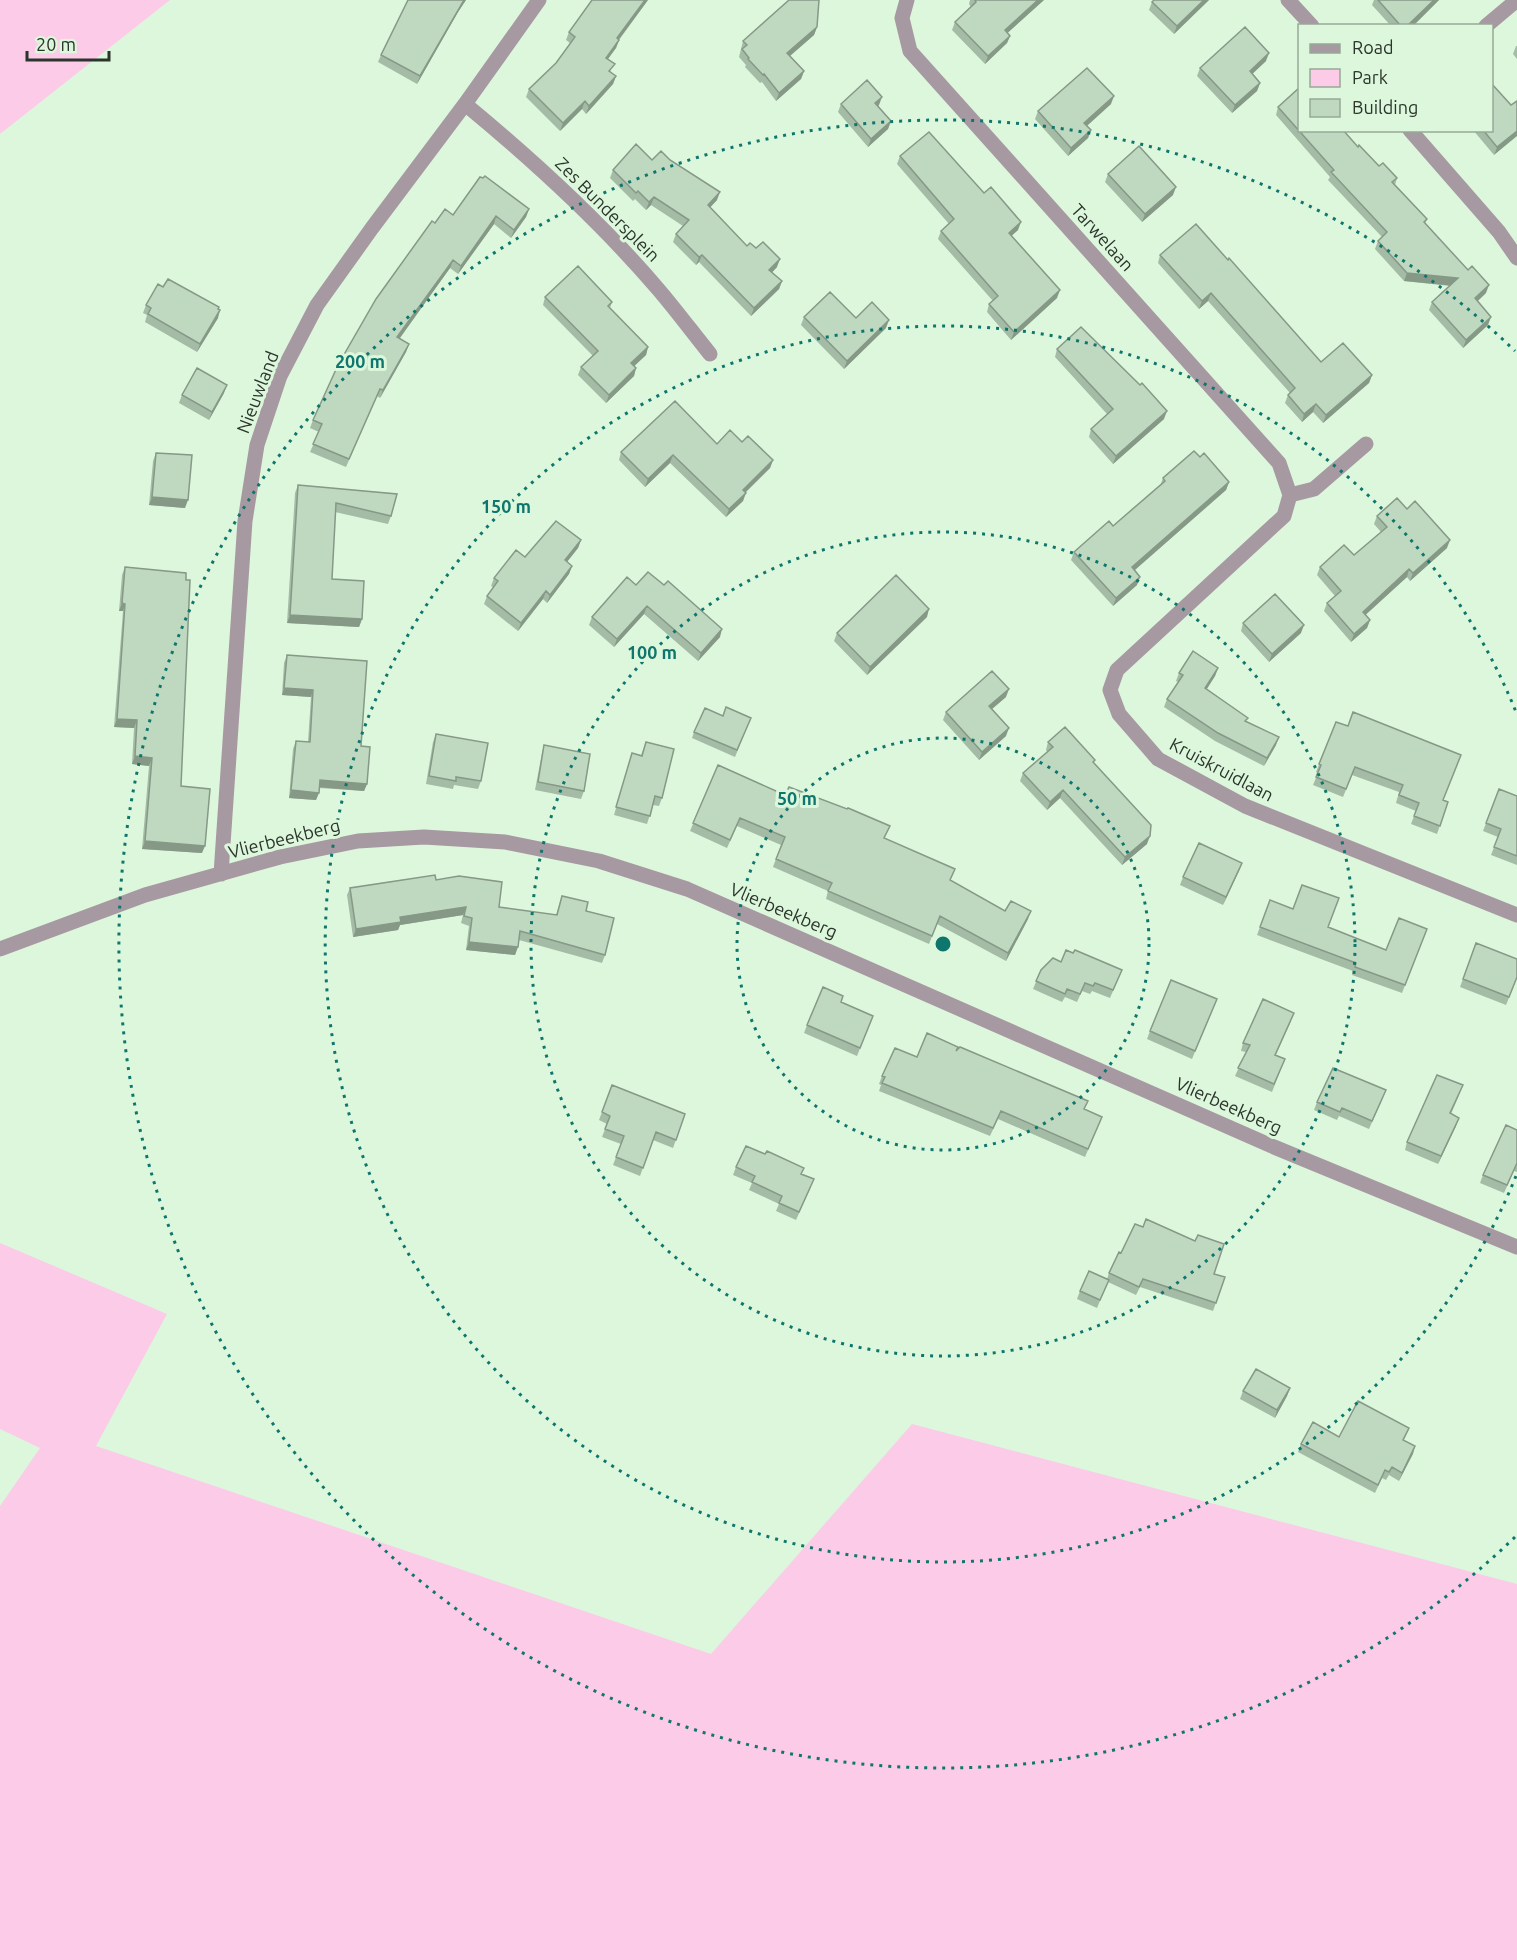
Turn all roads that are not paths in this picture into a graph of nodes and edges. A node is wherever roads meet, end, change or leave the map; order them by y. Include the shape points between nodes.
1 (539, 0) edge
2 (907, 0) edge
3 (1288, 0) edge
4 (1517, 0) edge
5 (1310, 24) edge
6 (1488, 24) edge
7 (465, 104) junction
8 (1412, 132) edge
9 (1517, 258) edge
10 (710, 354) dead end
11 (1366, 444) dead end
12 (1290, 495) junction
13 (221, 874) junction
14 (1517, 915) edge
15 (0, 949) edge
16 (1517, 1248) edge

1 - 7 street, Nieuwland
2 - 12 street, Tarwelaan via 902,18 910,51 1280,463
3 - 5 street
4 - 6 street
7 - 10 street, Zes Bundersplein via 586,211 658,289
7 - 13 street, Nieuwland via 317,305 280,376 257,445 245,521
8 - 9 street
11 - 12 street via 1314,489
12 - 14 street, Kruiskruidlaan via 1284,516 1117,670 1110,690 1119,714 1158,759 1245,806
13 - 15 street, Vlierbeekberg via 146,895
13 - 16 street, Vlierbeekberg via 358,841 424,837 505,842 599,861 687,889 1274,1147

